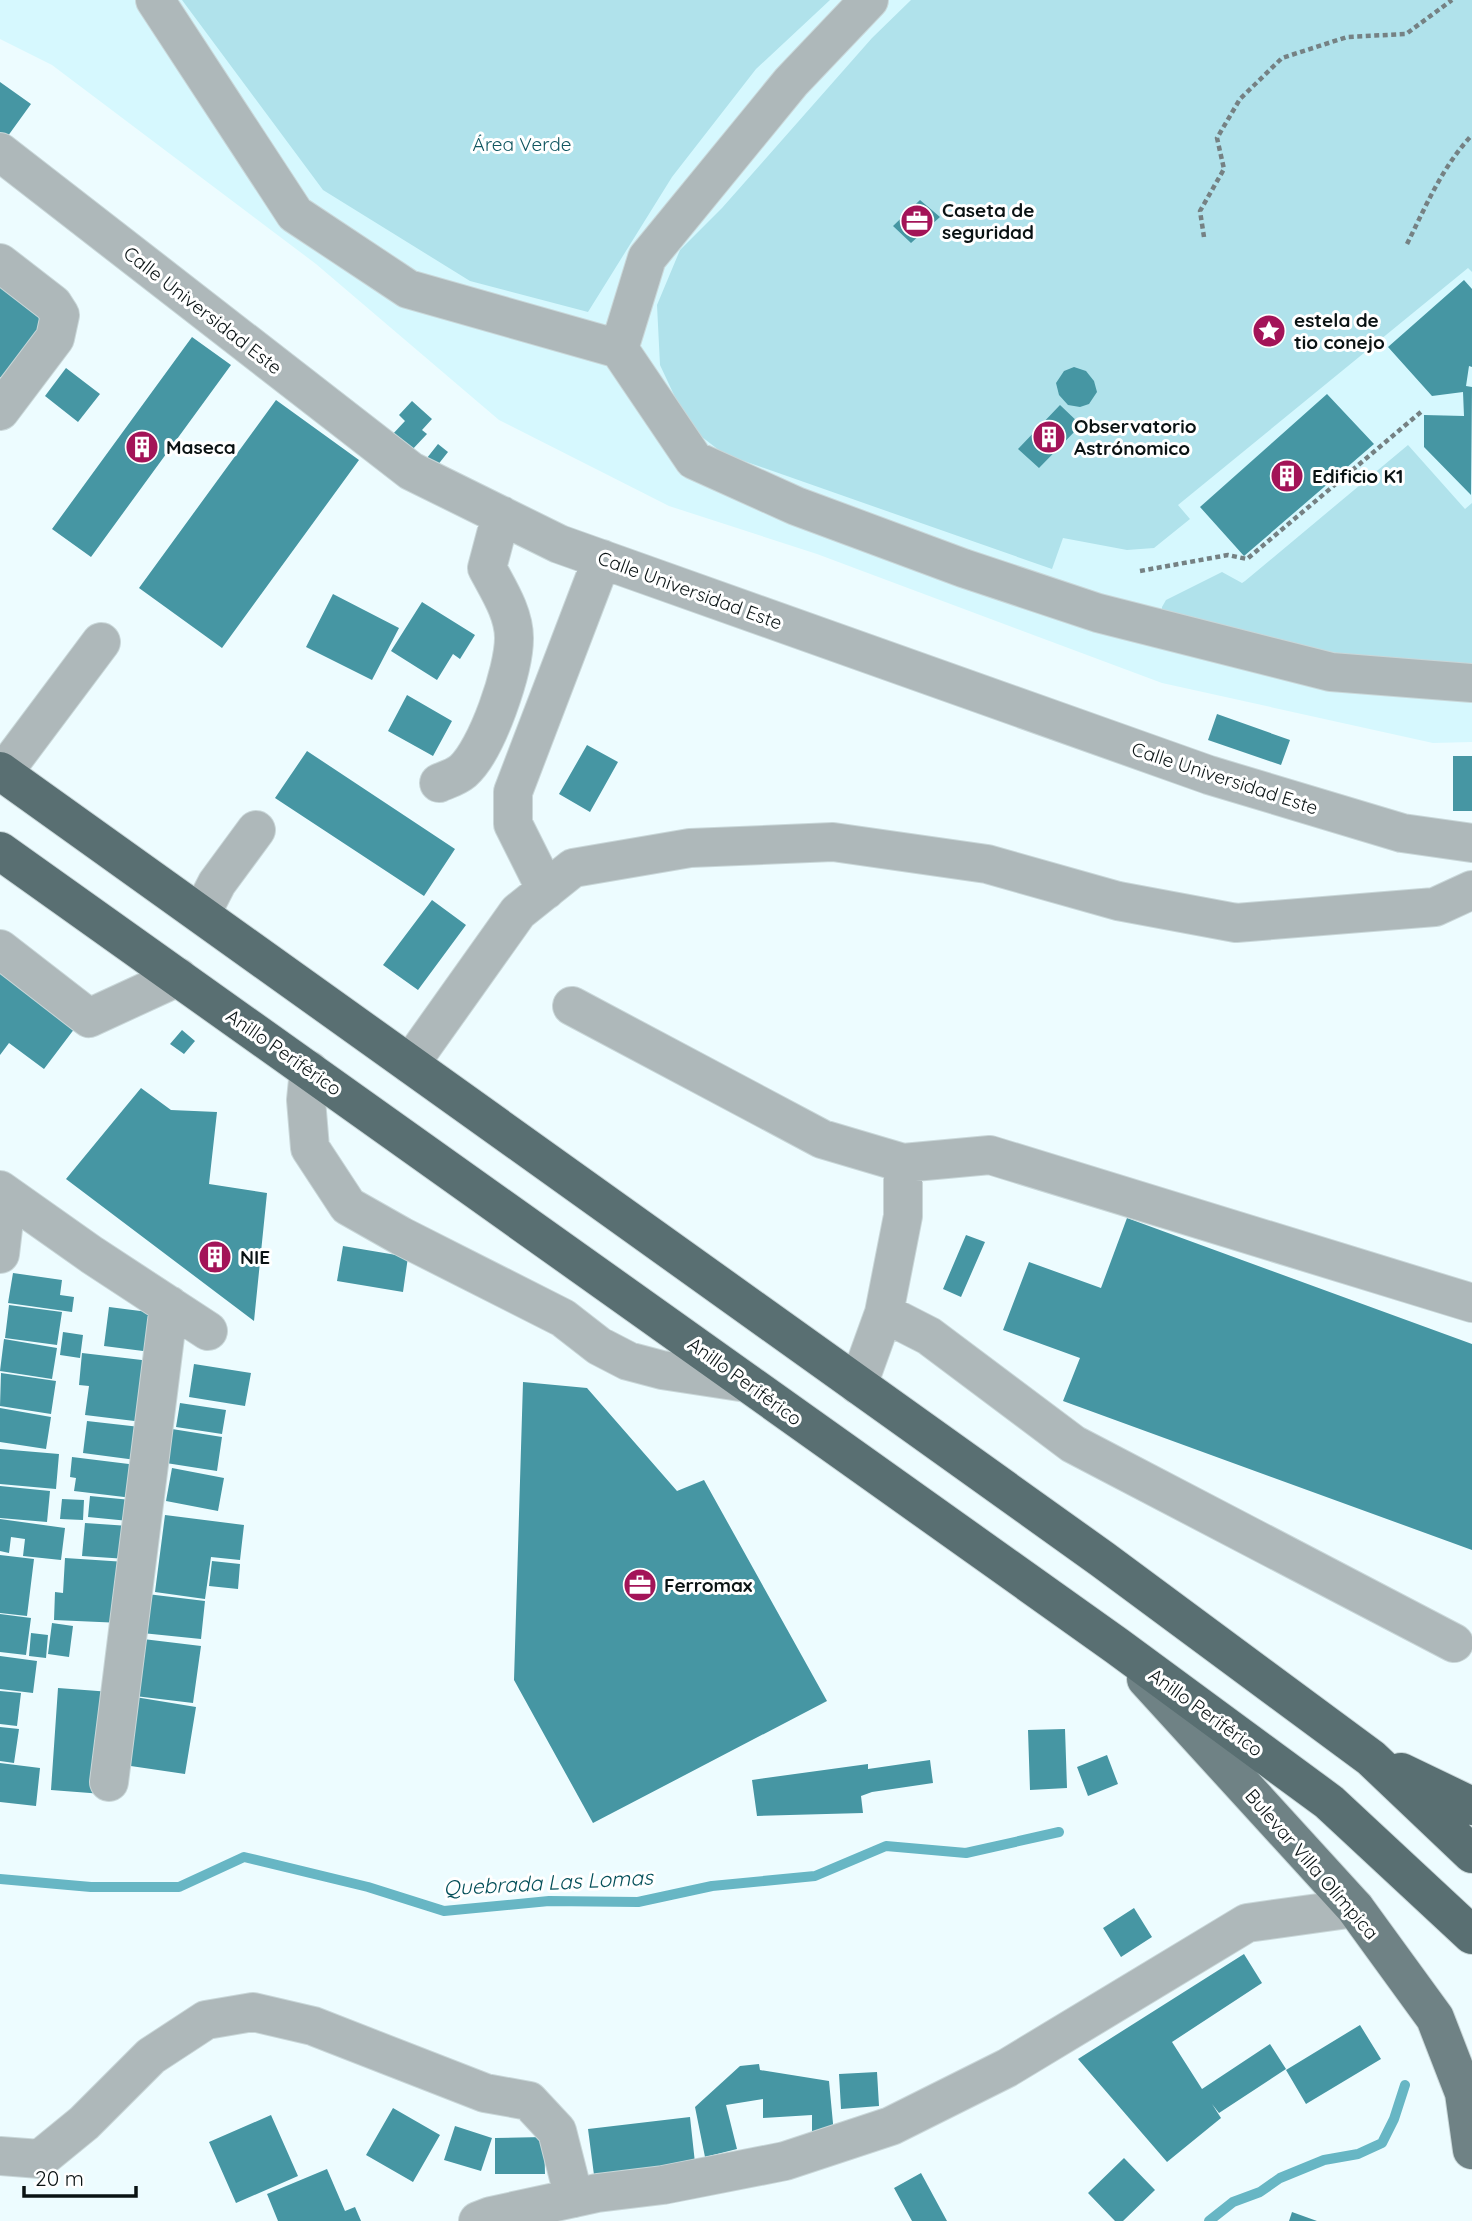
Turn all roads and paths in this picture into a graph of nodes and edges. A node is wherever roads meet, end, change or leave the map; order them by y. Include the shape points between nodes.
1 (155, 0) edge
2 (869, 0) edge
3 (1452, 0) edge
4 (1472, 135) edge
5 (0, 152) edge
6 (1204, 237) dead end
7 (1407, 244) dead end
8 (0, 263) edge
9 (619, 349) junction
10 (0, 411) edge
11 (1421, 412) dead end
12 (501, 515) junction
13 (602, 559) junction
14 (1140, 571) dead end
15 (101, 642) dead end
16 (1472, 683) edge
17 (1, 772) edge
18 (439, 783) dead end
19 (256, 831) dead end
20 (1472, 843) edge
21 (0, 851) edge
22 (546, 890) junction
23 (1472, 890) edge
24 (201, 914) junction
25 (0, 948) edge
26 (178, 977) junction
27 (572, 1006) dead end
28 (410, 1064) junction
29 (309, 1070) junction
30 (903, 1163) junction
31 (4, 1193) edge
32 (0, 1254) edge
33 (1472, 1303) edge
34 (169, 1305) junction
35 (884, 1313) junction
36 (208, 1331) dead end
37 (747, 1383) junction
38 (858, 1385) junction
39 (1454, 1643) dead end
40 (1117, 1646) junction
41 (1371, 1758) junction
42 (109, 1782) dead end
43 (1472, 1807) edge
44 (1472, 1854) edge
45 (1355, 1908) junction
46 (1472, 1935) edge
47 (1472, 2150) edge
48 (0, 2156) edge
49 (575, 2198) junction
50 (478, 2221) edge

1 - 9 street via 295,214 408,289
2 - 9 street via 791,82 648,258
3 - 6 path via 1406,34 1347,37 1282,58 1240,99 1217,138 1224,169 1200,211
4 - 7 path via 1434,188
5 - 12 street, Calle Universidad Este via 411,471
8 - 10 street via 53,304 60,315 55,338
9 - 16 street via 694,460 796,506 1098,613 1331,672
11 - 14 path via 1247,559 1228,555
12 - 13 street, Calle Universidad Este
12 - 18 street via 487,568 508,608 514,637 505,687 484,742 462,772
13 - 20 street, Calle Universidad Este via 1209,775 1402,833
13 - 22 street via 513,792 513,824
15 - 17 street
17 - 24 highway
19 - 24 street via 217,883
21 - 26 highway, Anillo Periférico
22 - 23 street via 573,868 690,848 833,842 988,864 1118,901 1236,923 1434,908
22 - 28 street via 518,912
24 - 28 highway
25 - 26 street via 89,1018
26 - 29 highway, Anillo Periférico
27 - 30 street via 822,1139
28 - 38 highway
29 - 37 highway, Anillo Periférico
29 - 37 street via 310,1148 348,1206 563,1318 628,1362
30 - 33 street via 990,1155
30 - 35 street via 903,1216
31 - 32 street
31 - 34 street
34 - 36 street
34 - 42 street
35 - 38 street
35 - 39 street via 929,1336 1073,1444
37 - 40 highway, Anillo Periférico
38 - 41 highway
40 - 45 main road, Bulevar Villa Olímpica
40 - 46 highway, Anillo Periférico via 1329,1802
41 - 43 highway
41 - 44 highway
45 - 47 main road, Bulevar Villa Olímpica via 1435,2018 1464,2093
45 - 49 street via 1247,1923 1007,2068 891,2126 785,2161
48 - 49 street via 40,2159 84,2123 150,2056 206,2020 253,2012 313,2026 485,2093 529,2101 557,2131
49 - 50 street

